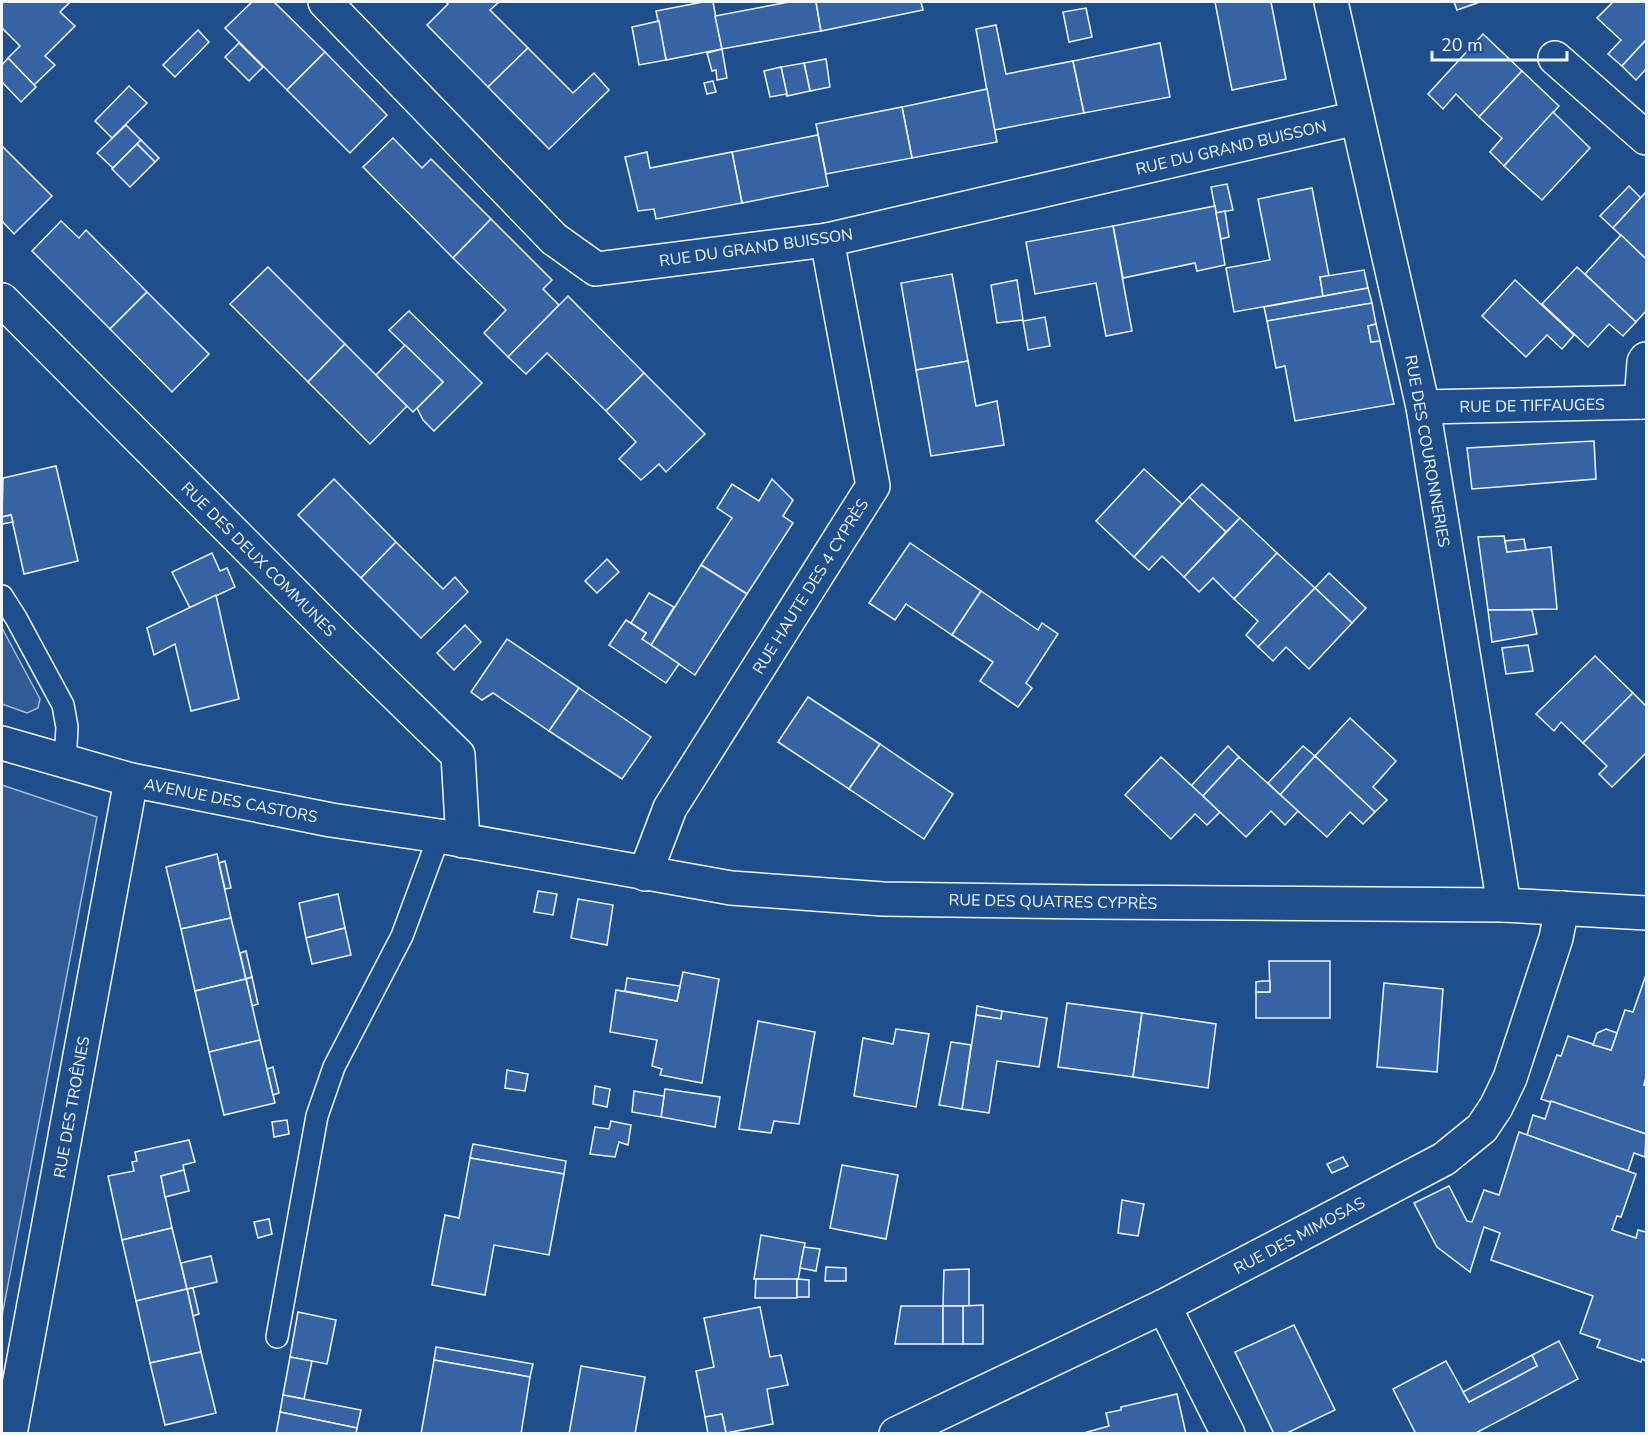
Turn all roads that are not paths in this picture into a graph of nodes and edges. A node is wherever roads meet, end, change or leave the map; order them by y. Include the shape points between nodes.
1 (324, 2) edge
2 (1331, 2) edge
3 (1555, 58) dead end
4 (1357, 118) junction
5 (1647, 138) edge
6 (827, 240) junction
7 (2, 300) edge
8 (1647, 360) edge
9 (1644, 402) edge
10 (1423, 407) junction
11 (2, 596) edge
12 (2, 743) edge
13 (65, 763) junction
14 (131, 780) junction
15 (451, 839) junction
16 (645, 874) junction
17 (1504, 905) junction
18 (1562, 908) junction
19 (1647, 913) edge
20 (1164, 1306) junction
21 (277, 1337) dead end
22 (10, 1434) edge
23 (896, 1434) edge
24 (1228, 1434) edge

1 - 6 street, RUE DU GRAND BUISSON via 554,239 596,269
2 - 4 street, RUE DES COURONNERIES
3 - 5 street
4 - 6 street, RUE DU GRAND BUISSON
4 - 10 street, RUE DES COURONNERIES
6 - 16 street, RUE HAUTE DES 4 CYPRÈS via 873,486 670,808
7 - 15 street, RUE DES DEUX COMMUNES via 458,755
8 - 9 street, RUE DE TIFFAUGES
9 - 10 street, RUE DE TIFFAUGES
10 - 17 street, RUE DES COURONNERIES
11 - 13 lane via 63,705 67,727
12 - 13 street, AVENUE DES CASTORS
13 - 14 street, AVENUE DES CASTORS
14 - 15 street, AVENUE DES CASTORS via 331,820
14 - 22 street, RUE DES TROÊNES
15 - 16 street, RUE DES QUATRES CYPRÈS
15 - 21 lane via 342,1050 316,1116
16 - 17 street, RUE DES QUATRES CYPRÈS via 731,888 883,899
17 - 18 street, RUE DES QUATRES CYPRÈS
18 - 19 street, RUE DES QUATRES CYPRÈS
18 - 20 street, RUE DES MIMOSAS via 1556,938 1510,1078 1482,1128 1444,1159
20 - 23 street, RUE DES MIMOSAS
20 - 24 street

